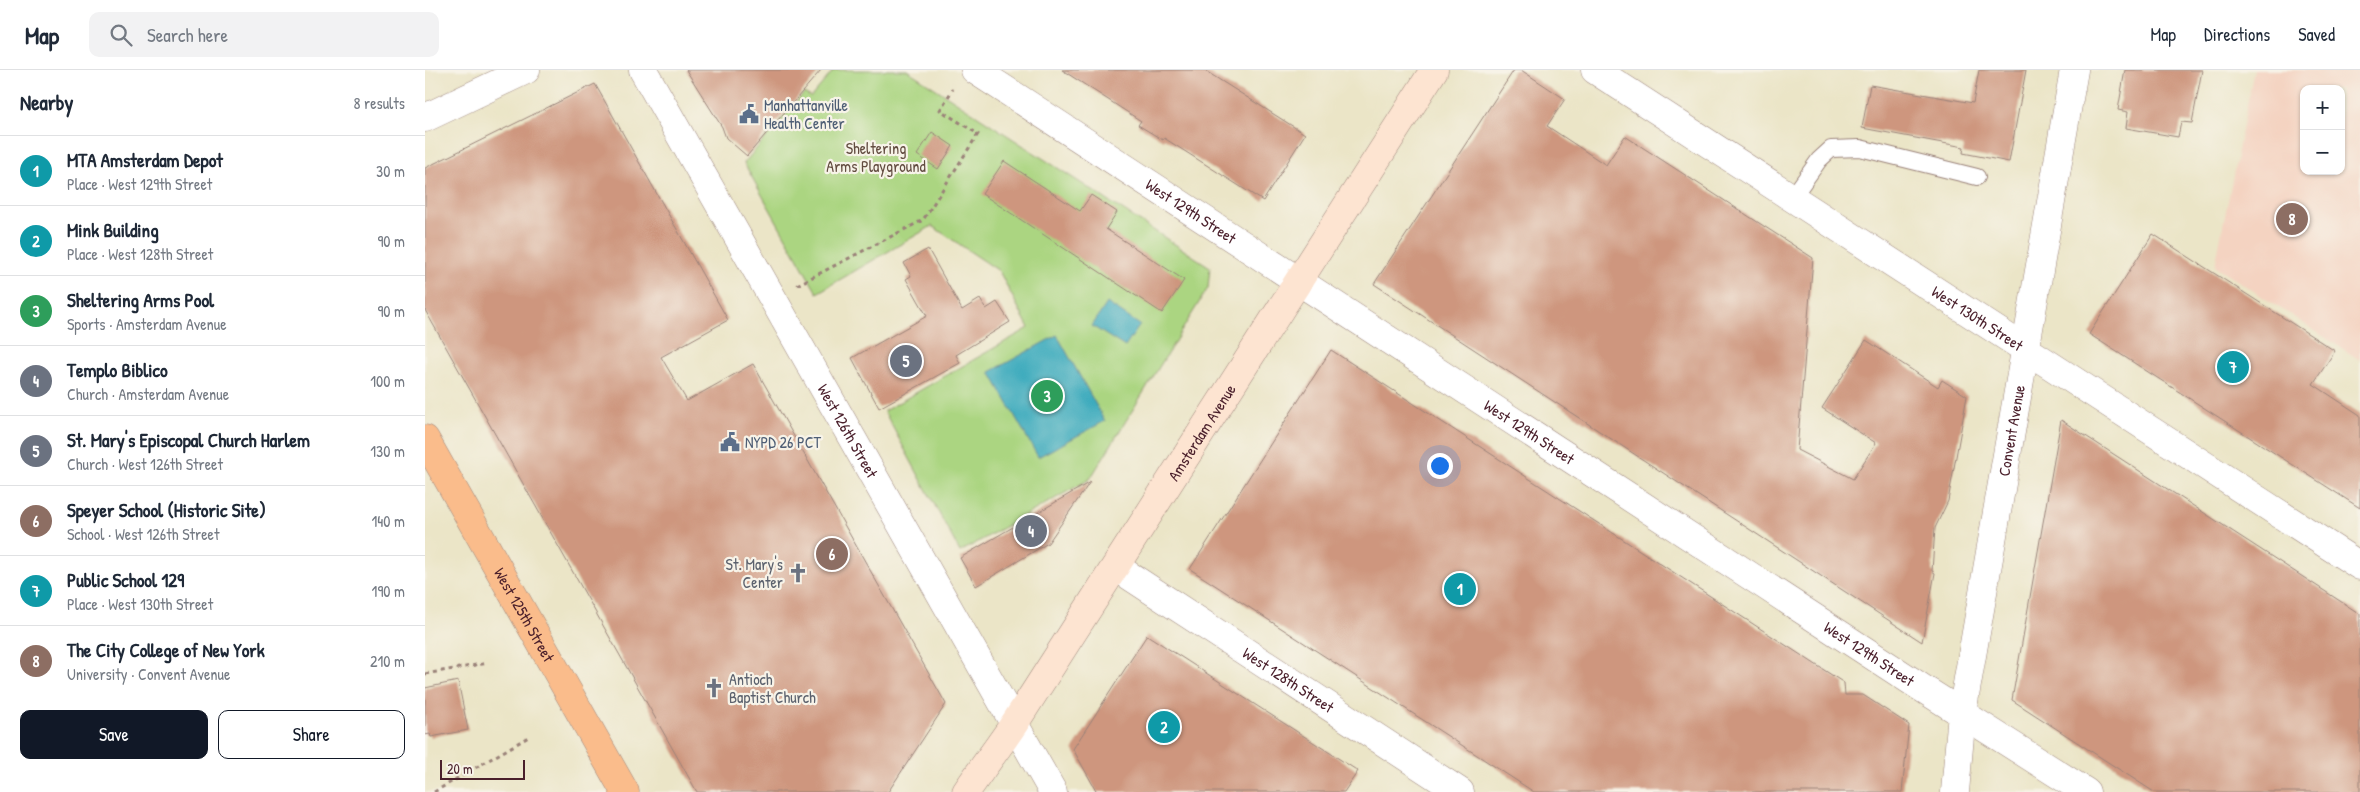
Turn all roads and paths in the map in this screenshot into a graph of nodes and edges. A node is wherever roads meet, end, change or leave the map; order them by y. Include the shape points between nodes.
1 (526, 70) edge
2 (643, 70) edge
3 (975, 70) edge
4 (1434, 70) edge
5 (1595, 70) edge
6 (2074, 70) edge
7 (953, 89) dead end
8 (425, 118) edge
9 (1977, 177) dead end
10 (1793, 198) junction
11 (1297, 281) junction
12 (772, 298) junction
13 (2026, 350) junction
14 (425, 439) edge
15 (2360, 566) edge
16 (1116, 567) junction
17 (488, 663) dead end
18 (425, 674) edge
19 (1962, 713) junction
20 (1014, 724) junction
21 (530, 736) dead end
22 (434, 792) edge
23 (625, 792) edge
24 (966, 792) edge
25 (1053, 792) edge
26 (1460, 792) edge
27 (1955, 792) edge
28 (2086, 792) edge

1 - 8 street
2 - 12 street, West 126th Street
3 - 11 street, West 129th Street
4 - 11 main road, Amsterdam Avenue
5 - 10 street, West 130th Street
6 - 13 street, Convent Avenue
7 - 12 path via 940,110 978,134 923,220
9 - 10 lane via 1860,148 1831,149 1819,160
10 - 13 street, West 130th Street
11 - 16 main road, Amsterdam Avenue
11 - 19 street, West 129th Street
12 - 20 street, West 126th Street
13 - 15 street, West 130th Street
13 - 19 street, Convent Avenue
14 - 23 main road, West 125th Street
16 - 20 main road, Amsterdam Avenue
16 - 26 street, West 128th Street
17 - 18 path
19 - 27 street, Convent Avenue
19 - 28 street, West 129th Street
20 - 24 main road, Amsterdam Avenue
20 - 25 street, West 126th Street
21 - 22 path

